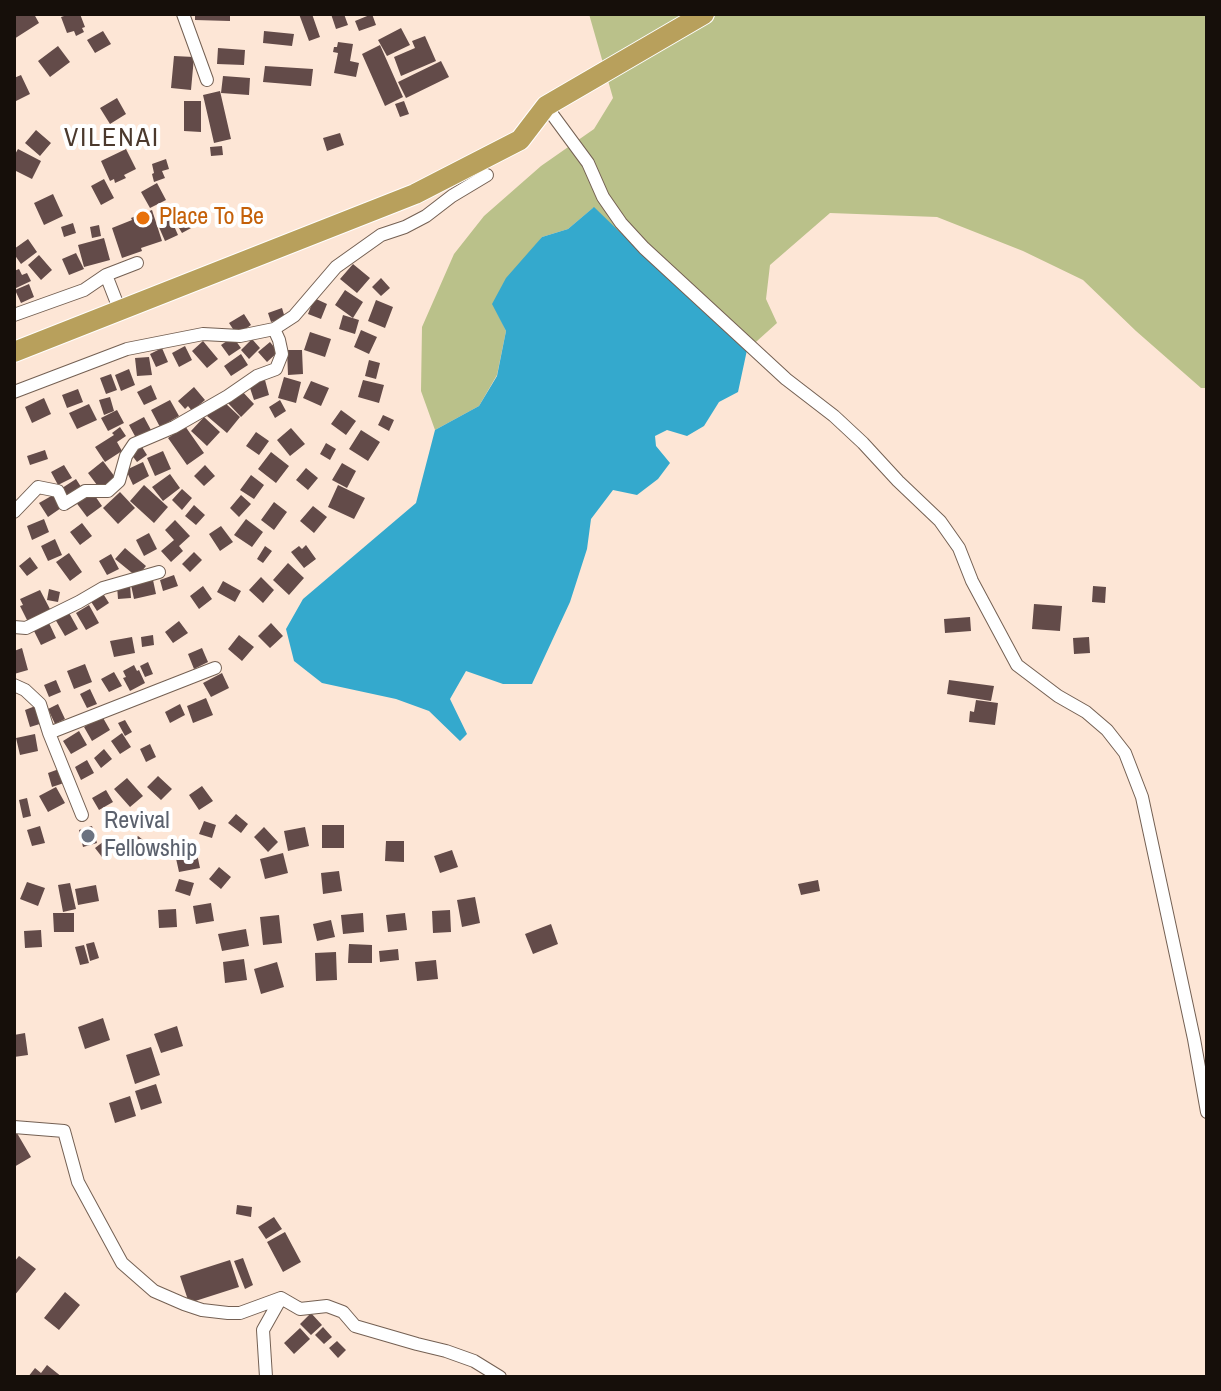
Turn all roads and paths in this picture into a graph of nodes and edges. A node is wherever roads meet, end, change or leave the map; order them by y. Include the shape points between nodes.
1 (183, 14) edge
2 (704, 14) edge
3 (207, 80) dead end
4 (546, 106) junction
5 (487, 175) dead end
6 (137, 263) dead end
7 (106, 275) junction
8 (120, 311) junction
9 (14, 315) edge
10 (274, 329) junction
11 (14, 352) edge
12 (14, 392) edge
13 (14, 512) edge
14 (159, 572) dead end
15 (14, 627) edge
16 (215, 668) dead end
17 (14, 685) edge
18 (49, 733) junction
19 (82, 815) dead end
20 (1207, 1112) edge
21 (14, 1127) edge
22 (281, 1298) junction
23 (266, 1377) edge
24 (500, 1377) edge

1 - 3 street
2 - 4 highway
4 - 8 highway via 520,140 415,194
4 - 20 street via 588,163 621,223 786,379 863,443 940,521 959,548 1017,665 1086,712 1125,753 1142,797
5 - 10 street via 336,267 294,316
6 - 7 street
7 - 8 street
7 - 9 street via 84,290
8 - 11 highway
10 - 12 street via 240,336 203,334 127,349
10 - 13 street via 282,354 276,369 134,444 119,481 108,491 85,491 64,504 58,491 38,487
14 - 15 street via 103,588 26,628
16 - 18 street
17 - 18 street via 40,704
18 - 19 street
21 - 22 street via 64,1131 78,1182 122,1263 154,1291 202,1310 228,1313
22 - 23 street via 263,1330
22 - 24 street via 300,1309 327,1306 343,1312 355,1326 446,1351

